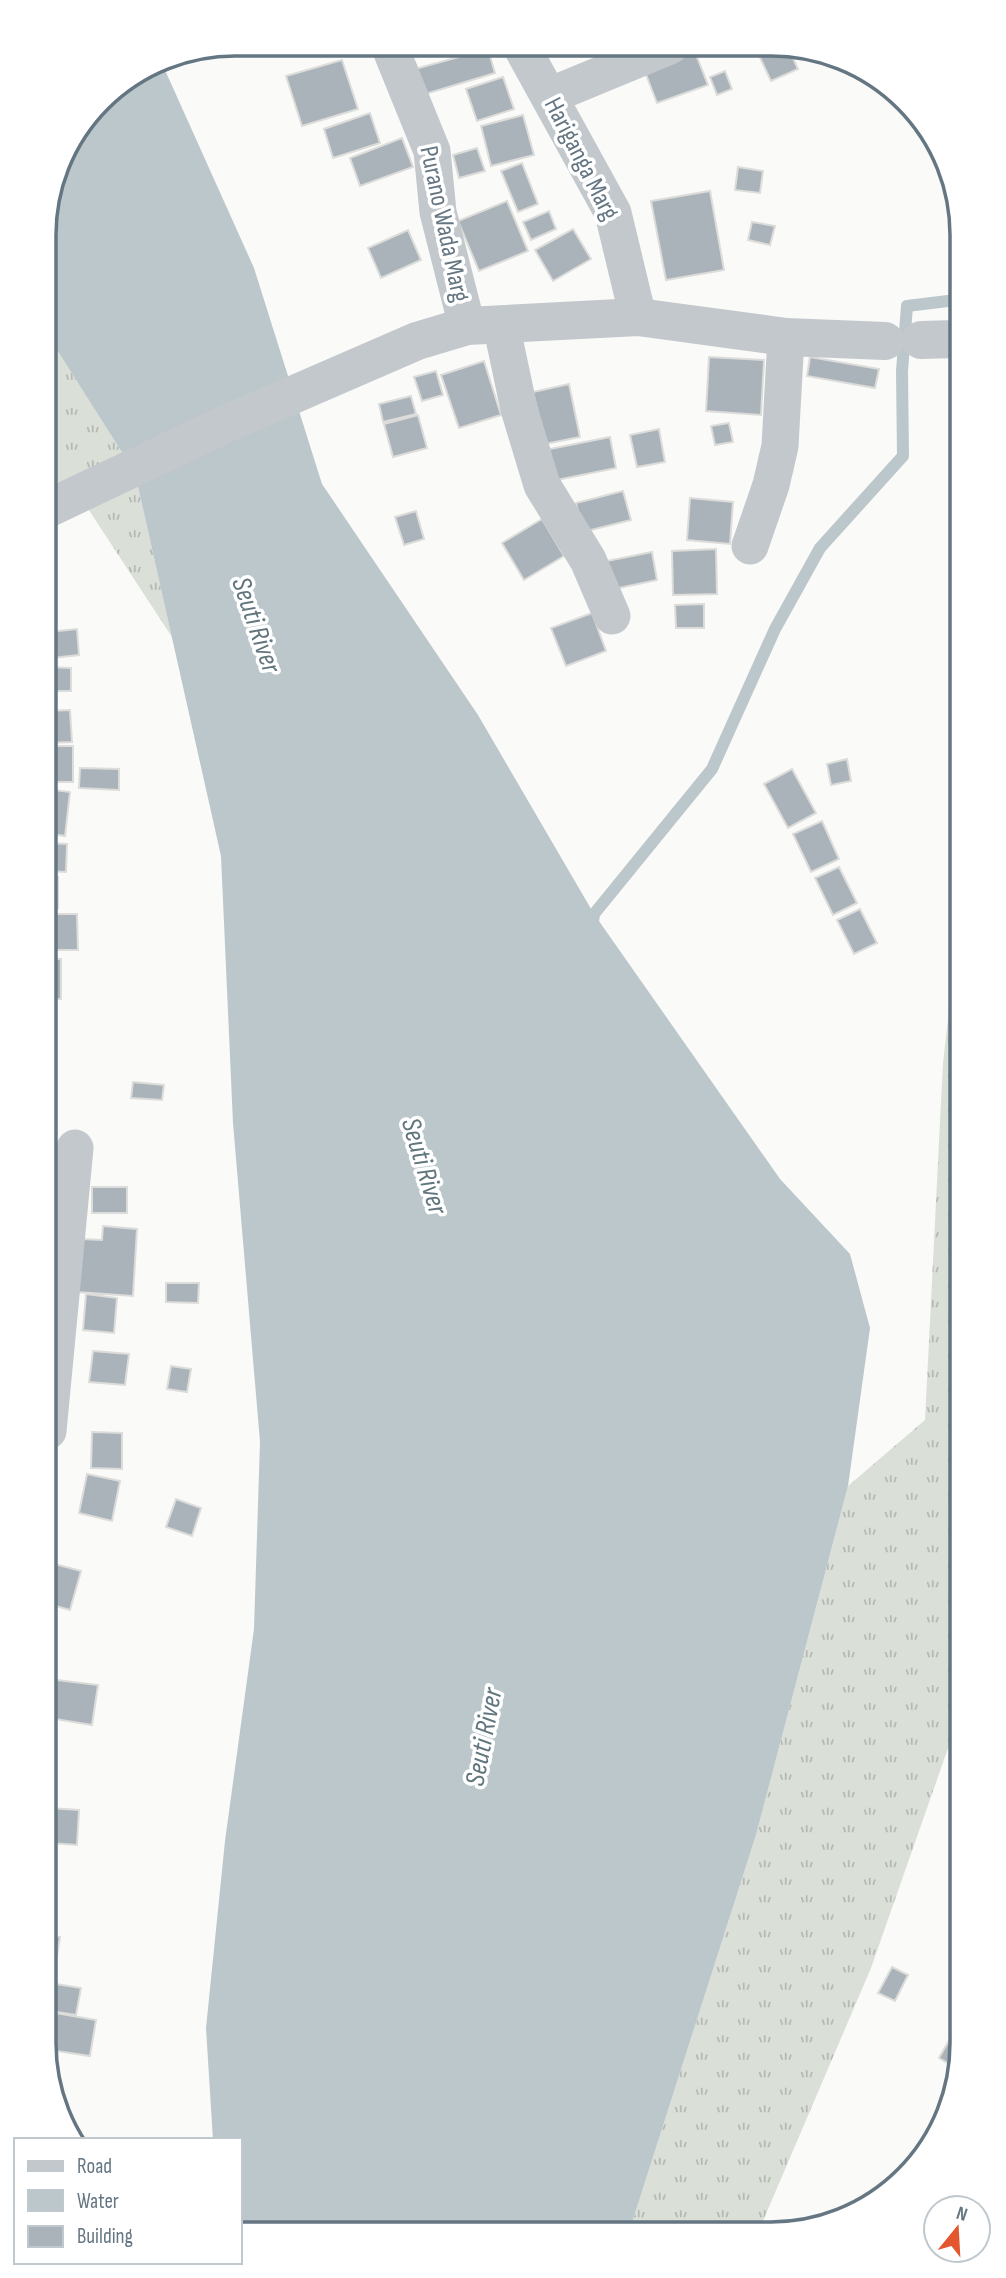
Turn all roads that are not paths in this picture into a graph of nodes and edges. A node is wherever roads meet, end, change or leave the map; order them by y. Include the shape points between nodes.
1 (393, 56) edge
2 (527, 56) edge
3 (648, 56) edge
4 (549, 96) junction
5 (639, 317) junction
6 (484, 325) junction
7 (786, 337) junction
8 (921, 340) edge
9 (62, 503) edge
10 (750, 546) dead end
11 (612, 616) dead end
12 (75, 1148) dead end
13 (56, 1347) edge

1 - 6 street, Purano Wada Marg via 432,151 438,212
2 - 4 street, Hariganga Marg
3 - 4 street
4 - 5 street, Hariganga Marg via 613,213
5 - 6 street
5 - 7 street
6 - 9 street via 417,341 226,424
6 - 11 street, Purano Wada Marg via 519,409 542,485 588,560
7 - 8 street
7 - 10 street via 780,446
12 - 13 street

